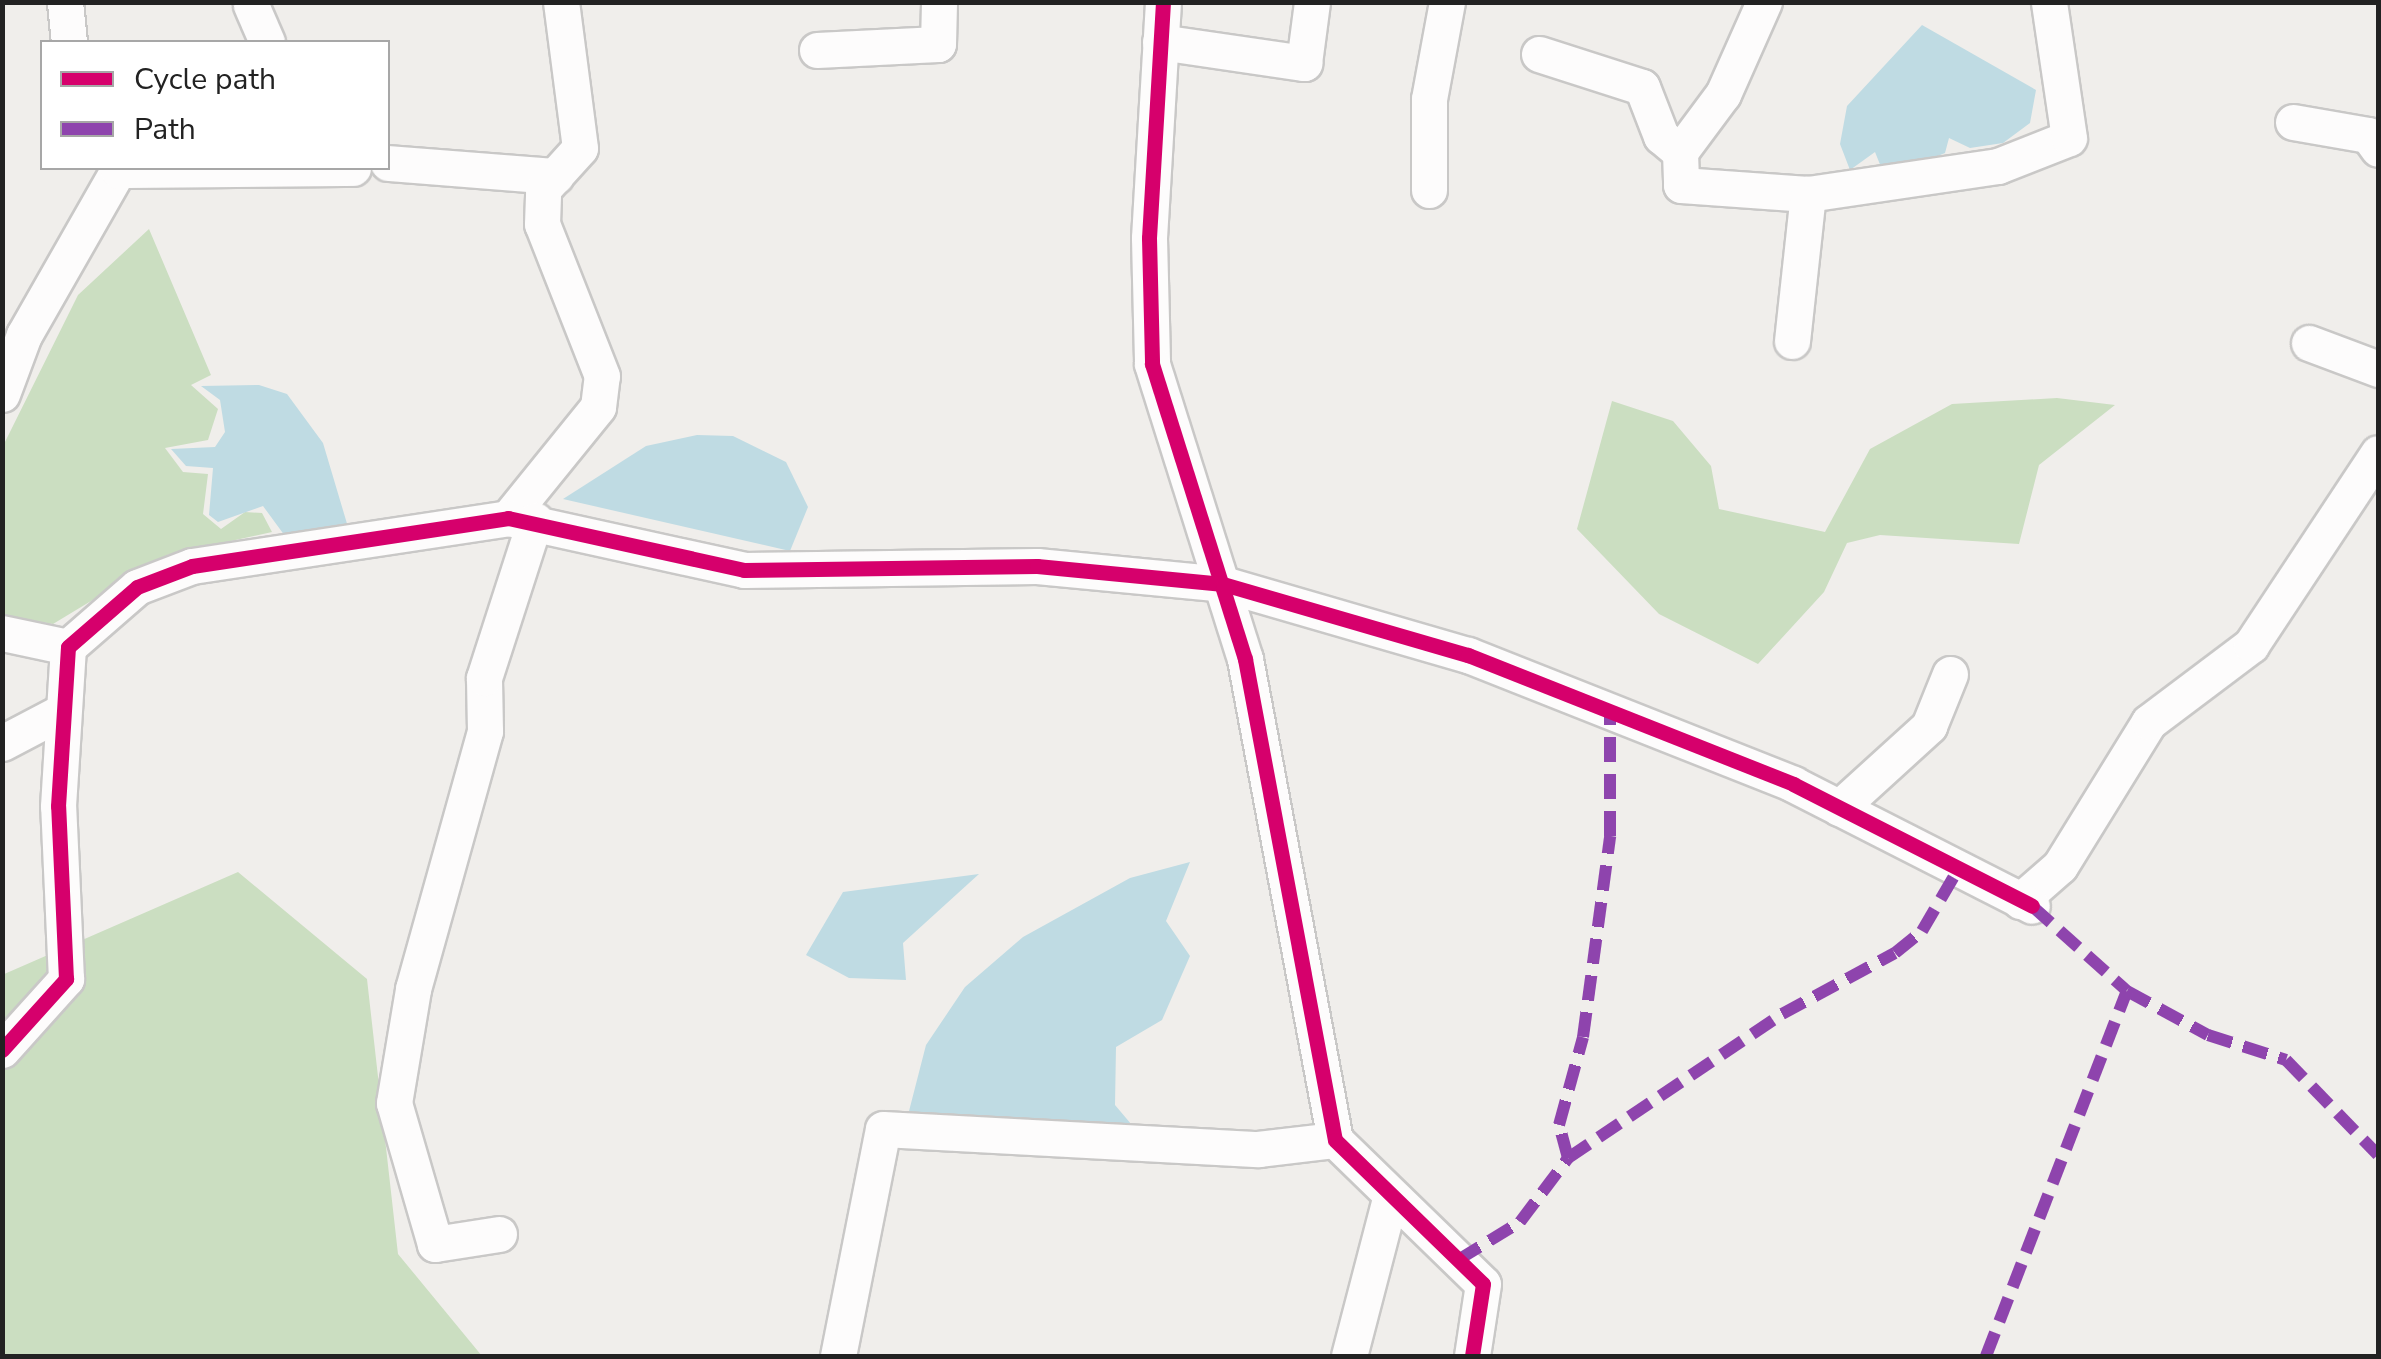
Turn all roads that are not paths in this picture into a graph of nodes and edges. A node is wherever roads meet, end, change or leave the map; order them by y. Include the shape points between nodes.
1 (65, 2) edge
2 (561, 2) edge
3 (939, 2) edge
4 (1163, 2) edge
5 (1312, 2) edge
6 (1447, 2) edge
7 (1764, 2) edge
8 (2048, 2) edge
9 (251, 5) dead end
10 (69, 40) edge
11 (266, 40) edge
12 (1160, 42) junction
13 (817, 50) dead end
14 (1540, 54) dead end
15 (2293, 122) dead end
16 (2378, 150) edge
17 (1680, 152) junction
18 (390, 163) edge
19 (117, 170) edge
20 (555, 176) junction
21 (1429, 190) dead end
22 (1808, 194) junction
23 (1792, 341) dead end
24 (2309, 344) dead end
25 (2378, 369) edge
26 (2, 394) edge
27 (2378, 453) edge
28 (522, 519) junction
29 (1223, 584) junction
30 (2, 633) edge
31 (68, 648) junction
32 (1950, 674) dead end
33 (59, 713) junction
34 (2, 743) edge
35 (1839, 808) junction
36 (2, 1050) edge
37 (1335, 1140) junction
38 (1391, 1196) junction
39 (499, 1234) dead end
40 (838, 1356) edge
41 (1348, 1356) edge
42 (1472, 1356) edge

1 - 10 street
2 - 20 street via 580,148
3 - 13 street via 938,44
4 - 12 street
5 - 12 street via 1304,63
6 - 21 street via 1429,99
7 - 17 street via 1723,94
8 - 22 street via 2069,138 1998,166
9 - 11 street
12 - 29 street via 1152,364
14 - 17 street via 1642,87 1661,136
15 - 16 street via 2368,135
17 - 22 street via 1681,186
18 - 20 street
19 - 26 street via 24,335
20 - 28 street via 543,189 542,224 602,376 598,407
22 - 23 street
24 - 25 street
27 - 35 street via 2250,645 2149,722 2060,866 2026,904
28 - 29 street via 744,570 1037,566
28 - 31 street via 192,566 137,587
28 - 39 street via 484,678 485,731 413,990 394,1104 435,1244
29 - 35 street via 1468,654
29 - 37 street via 1246,659
30 - 31 street
31 - 33 street
32 - 35 street via 1929,726
33 - 34 street
33 - 36 street via 66,979
37 - 38 street
37 - 40 street via 1258,1150 883,1129
38 - 41 street
38 - 42 street via 1483,1284

